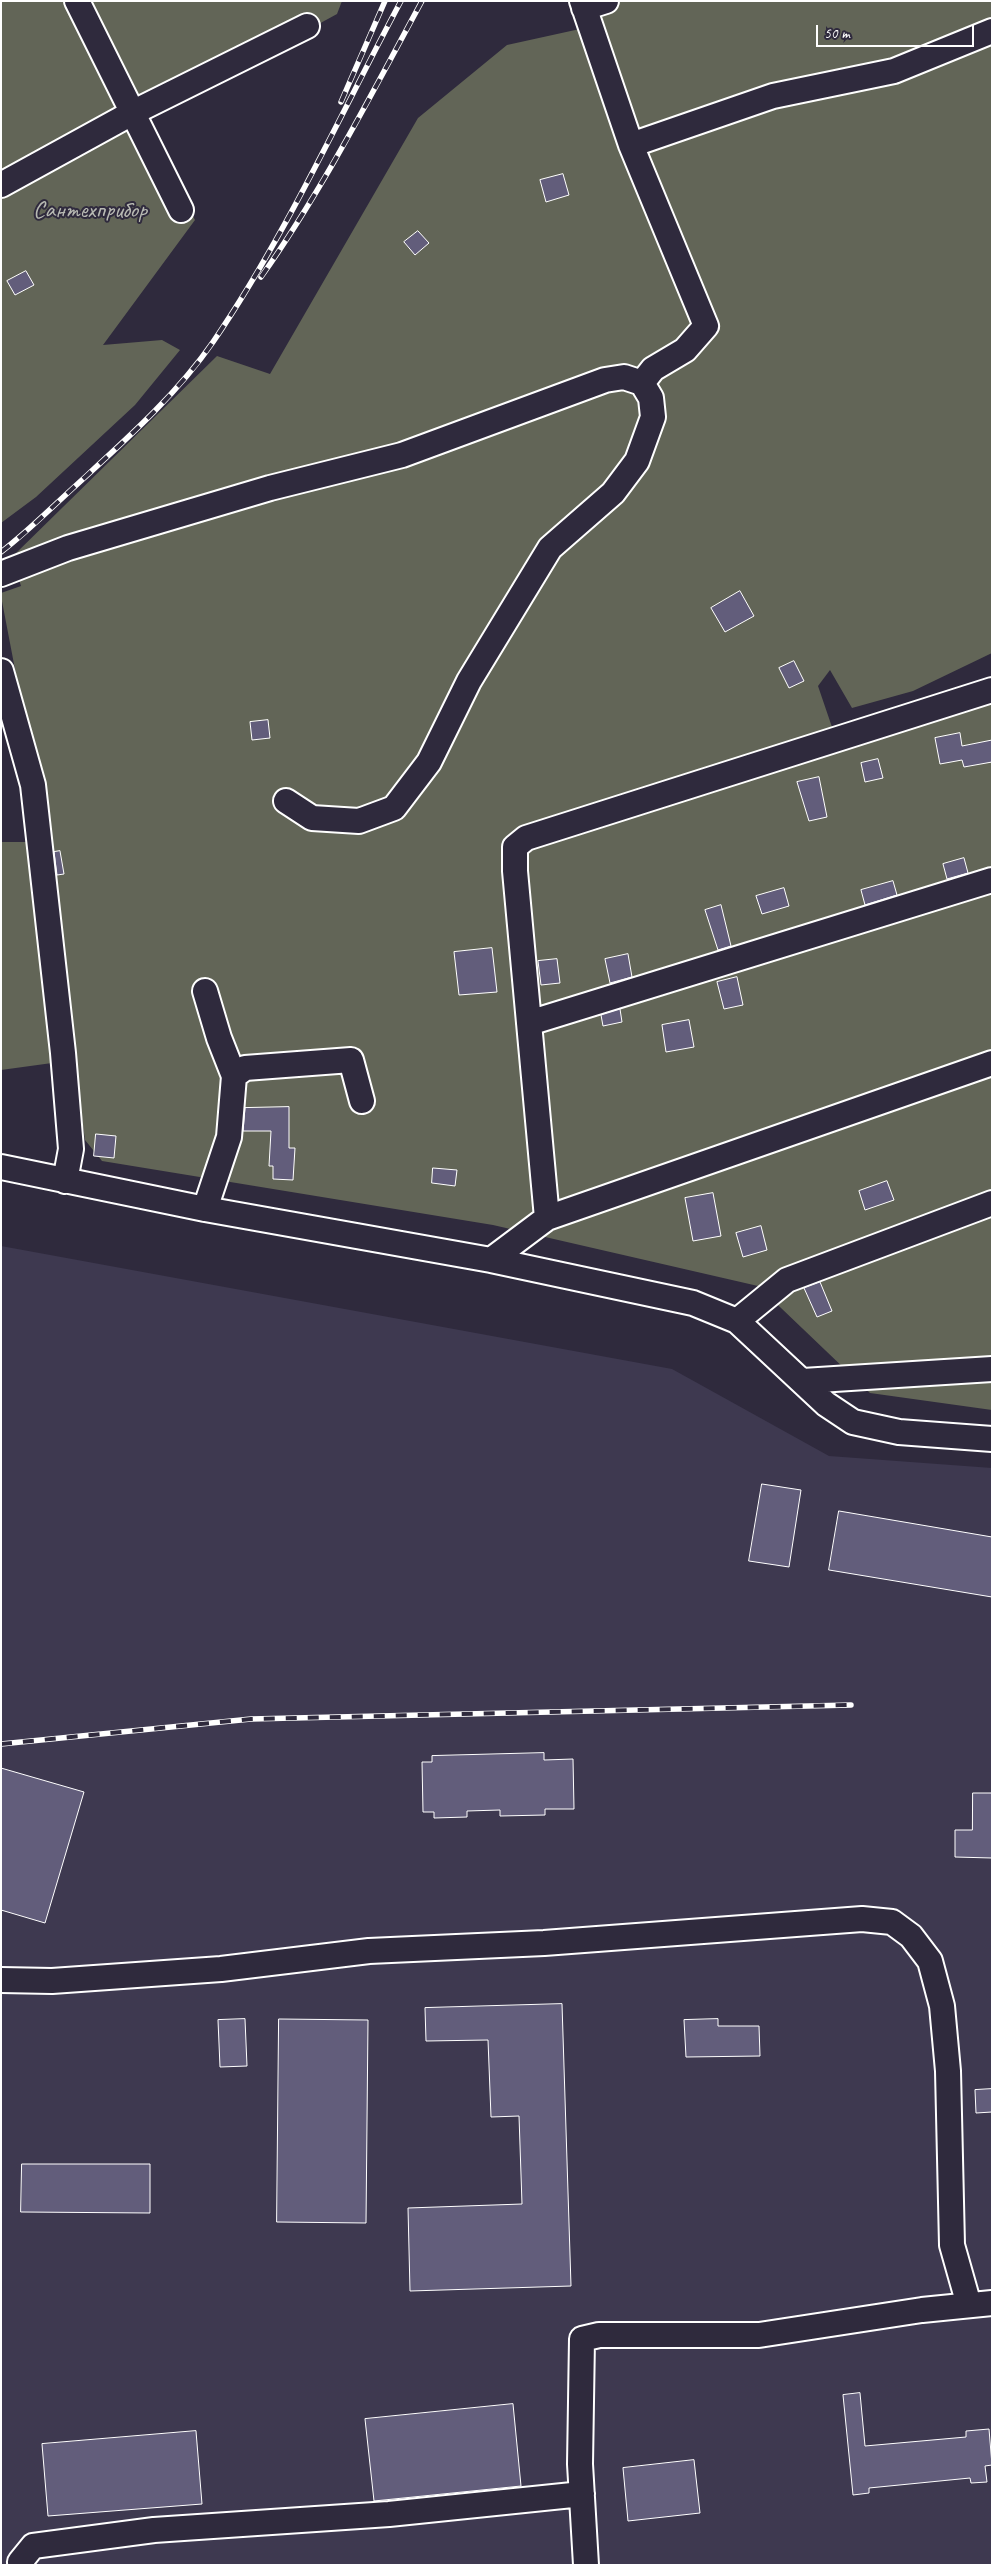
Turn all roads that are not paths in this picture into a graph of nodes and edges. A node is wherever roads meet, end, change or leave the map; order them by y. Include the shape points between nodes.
1 (77, 1) edge
2 (591, 3) edge
3 (307, 26) dead end
4 (992, 31) edge
5 (132, 113) junction
6 (631, 145) junction
7 (1, 185) edge
8 (181, 210) dead end
9 (642, 383) junction
10 (1, 574) edge
11 (1, 671) edge
12 (992, 690) edge
13 (286, 801) dead end
14 (992, 880) edge
15 (206, 991) dead end
16 (529, 1023) junction
17 (992, 1063) edge
18 (234, 1076) junction
19 (362, 1101) dead end
20 (1, 1167) edge
21 (65, 1182) junction
22 (992, 1203) edge
23 (205, 1209) junction
24 (548, 1218) junction
25 (492, 1260) junction
26 (737, 1321) junction
27 (992, 1369) edge
28 (803, 1381) junction
29 (992, 1439) edge
30 (1, 1980) edge
31 (980, 2304) edge
32 (582, 2494) junction
33 (21, 2565) edge
34 (586, 2565) edge

1 - 5 street
2 - 6 street
3 - 5 street
4 - 6 street via 894,71 773,96
5 - 7 street
5 - 8 street
6 - 9 street via 706,326 685,350 653,369
9 - 10 street via 624,377 605,380 402,455 270,488 68,548
9 - 13 street via 651,398 653,417 637,461 612,493 550,548 469,681 428,762 394,808 359,821 340,820 312,818
11 - 21 street via 33,785 71,1149
12 - 16 street via 526,838 515,847 515,871
14 - 16 street
15 - 18 street
16 - 24 street
17 - 24 street
18 - 19 street via 245,1068 351,1060
18 - 23 street via 229,1137
20 - 21 street
21 - 23 street
22 - 26 street via 787,1280
23 - 25 street
24 - 25 street
25 - 26 street via 693,1303
26 - 28 street
27 - 28 street
28 - 29 street via 826,1404 853,1422 898,1432
30 - 31 street via 52,1981 222,1969 369,1951 544,1943 862,1919 892,1922 910,1936 930,1961 942,2006 948,2072 952,2245
31 - 32 street via 759,2335 599,2335 582,2339
32 - 33 street via 389,2514 145,2532 33,2546
32 - 34 street

